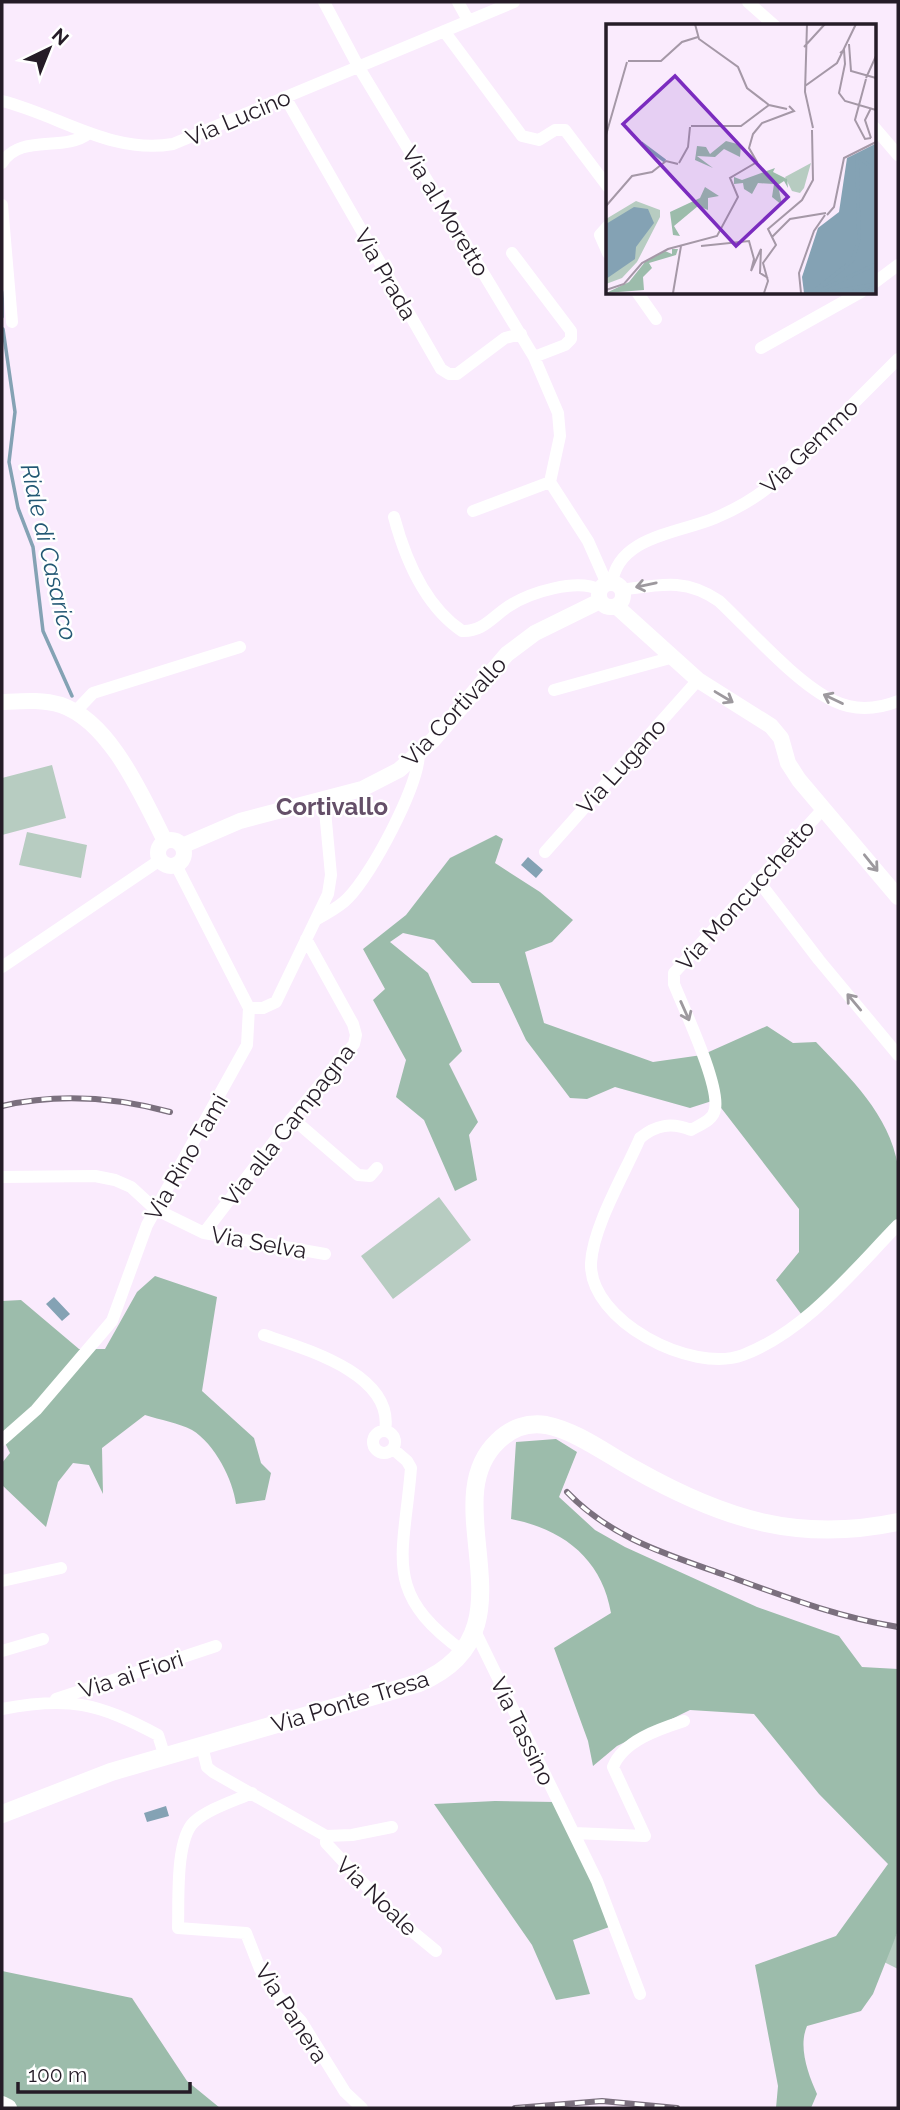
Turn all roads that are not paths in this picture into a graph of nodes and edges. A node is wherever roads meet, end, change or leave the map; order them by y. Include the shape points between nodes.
1 (324, 2) edge
2 (458, 2) edge
3 (514, 2) edge
4 (748, 2) edge
5 (468, 20) junction
6 (773, 24) edge
7 (444, 31) junction
8 (358, 65) junction
9 (285, 97) junction
10 (2, 101) edge
11 (876, 129) edge
12 (89, 133) junction
13 (897, 149) edge
14 (2, 163) edge
15 (606, 184) edge
16 (2, 205) edge
17 (606, 228) edge
18 (606, 248) edge
19 (512, 253) dead end
20 (898, 265) edge
21 (876, 282) edge
22 (638, 294) edge
23 (857, 294) edge
24 (656, 319) dead end
25 (12, 323) dead end
26 (521, 334) junction
27 (761, 348) dead end
28 (534, 357) junction
29 (898, 359) edge
30 (550, 482) junction
31 (473, 511) dead end
32 (394, 517) dead end
33 (609, 592) junction
34 (240, 647) dead end
35 (670, 658) junction
36 (698, 680) junction
37 (554, 690) dead end
38 (898, 701) edge
39 (2, 702) edge
40 (75, 712) junction
41 (419, 754) junction
42 (324, 800) junction
43 (822, 810) junction
44 (165, 841) junction
45 (182, 846) junction
46 (545, 852) dead end
47 (160, 860) junction
48 (176, 865) junction
49 (757, 879) junction
50 (898, 897) edge
51 (316, 920) junction
52 (306, 940) junction
53 (2, 967) edge
54 (249, 1008) junction
55 (898, 1055) edge
56 (292, 1118) junction
57 (377, 1168) dead end
58 (2, 1177) edge
59 (155, 1209) junction
60 (898, 1225) edge
61 (204, 1233) junction
62 (325, 1254) dead end
63 (264, 1335) dead end
64 (385, 1431) junction
65 (2, 1440) edge
66 (393, 1449) junction
67 (898, 1522) edge
68 (61, 1568) dead end
69 (2, 1581) edge
70 (474, 1629) junction
71 (43, 1639) dead end
72 (216, 1646) dead end
73 (2, 1651) edge
74 (463, 1651) junction
75 (46, 1702) junction
76 (2, 1709) edge
77 (684, 1721) dead end
78 (202, 1746) junction
79 (165, 1757) junction
80 (252, 1793) junction
81 (2, 1814) edge
82 (392, 1827) dead end
83 (574, 1833) junction
84 (326, 1836) junction
85 (436, 1951) dead end
86 (640, 1994) dead end
87 (2, 2105) edge
88 (8, 2108) edge
89 (362, 2108) edge

1 - 8 street, Via al Moretto
2 - 5 street
3 - 5 street, Via Lucino
4 - 6 street
5 - 7 street, Via Lucino
7 - 8 street, Via Lucino
7 - 15 street via 522,136 539,140 555,130 565,130
8 - 9 street, Via Lucino
8 - 26 street, Via al Moretto
9 - 12 street, Via Lucino via 173,144 136,146
9 - 26 street, Via Prada via 441,369 457,374 505,338
10 - 12 street, Via Lucino
11 - 13 street
12 - 14 street via 78,142 23,146 11,151
16 - 25 street
17 - 18 street via 600,235
19 - 28 street, Via al Moretto via 571,331 571,340 565,345
20 - 21 street
22 - 24 street
23 - 27 street
26 - 28 street, Via al Moretto
28 - 30 street, Via al Moretto via 558,413 560,436
29 - 33 street, Via Gemmo via 775,482 714,519 638,546 615,567
30 - 31 street
30 - 33 street via 588,541
32 - 33 street via 412,569 462,631 474,631 510,605 535,595 585,585
33 - 35 street
38 -> 33 street, Via Cortivallo via 863,709 835,702 705,592 659,583
33 - 41 street, Via Cortivallo via 506,653
34 - 40 street via 93,692
35 - 36 street
35 - 37 street
36 -> 43 street via 771,726 799,780
36 - 46 street, Via Lugano
39 - 40 street via 43,702
40 - 44 street via 91,724 128,770
41 - 42 street, Via Cortivallo via 383,779
41 - 51 street via 403,805 370,864 348,898
42 - 45 street, Via Cortivallo via 240,821
42 - 51 street via 331,875
43 - 49 street, Via Moncucchetto
43 -> 50 street
44 - 45 street
44 - 47 street via 158,849
45 - 48 street via 183,857
47 - 48 street
47 - 53 street
48 - 54 street
55 -> 49 street
49 -> 60 street, Via Moncucchetto via 674,973 715,1100 713,1116 691,1130 666,1125 640,1138 597,1237 591,1260 596,1286 610,1308 635,1330 668,1348 697,1356 742,1356 804,1318
51 - 52 street
52 - 54 street via 276,1002
52 - 56 street, Via alla Campagna via 356,1035 354,1044
54 - 59 street, Via Rino Tami via 243,1056
56 - 57 street via 358,1175 370,1175
56 - 61 street, Via alla Campagna
58 - 59 street, Via Selva via 115,1180 131,1187
59 - 61 street, Via Selva
59 - 65 street, Via Rino Tami via 111,1321
61 - 62 street, Via Selva
63 - 64 street via 364,1379 385,1415
64 - 66 street via 393,1436
64 - 66 street via 374,1437 374,1447 383,1453
66 - 74 street via 411,1468 402,1577 408,1596 430,1625
67 - 70 main road, Via Ponte Tresa via 820,1531 785,1528 694,1501 573,1435 545,1425 516,1429 493,1446 476,1485 481,1597
68 - 69 street
70 - 74 main road, Via Ponte Tresa
70 - 83 street, Via Tassino
71 - 73 street
72 - 75 street, Via ai Fiori
74 - 78 main road, Via Ponte Tresa via 448,1668 419,1683
75 - 76 street
75 - 79 street via 89,1704 133,1722 158,1735
77 - 83 street via 644,1737 617,1756 613,1767 645,1836
78 - 79 main road, Via Ponte Tresa
78 - 80 street, Via Noale via 207,1767
79 - 81 main road, Via Ponte Tresa via 85,1781
80 - 84 street, Via Noale
80 - 89 street, Via Panera via 201,1817 187,1832 181,1854 178,1928 246,1933 260,1969 301,2021 345,2092
82 - 84 street, Via Noale
83 - 86 street, Via Tassino
84 - 85 street, Via Noale via 331,1852
87 - 88 main road

